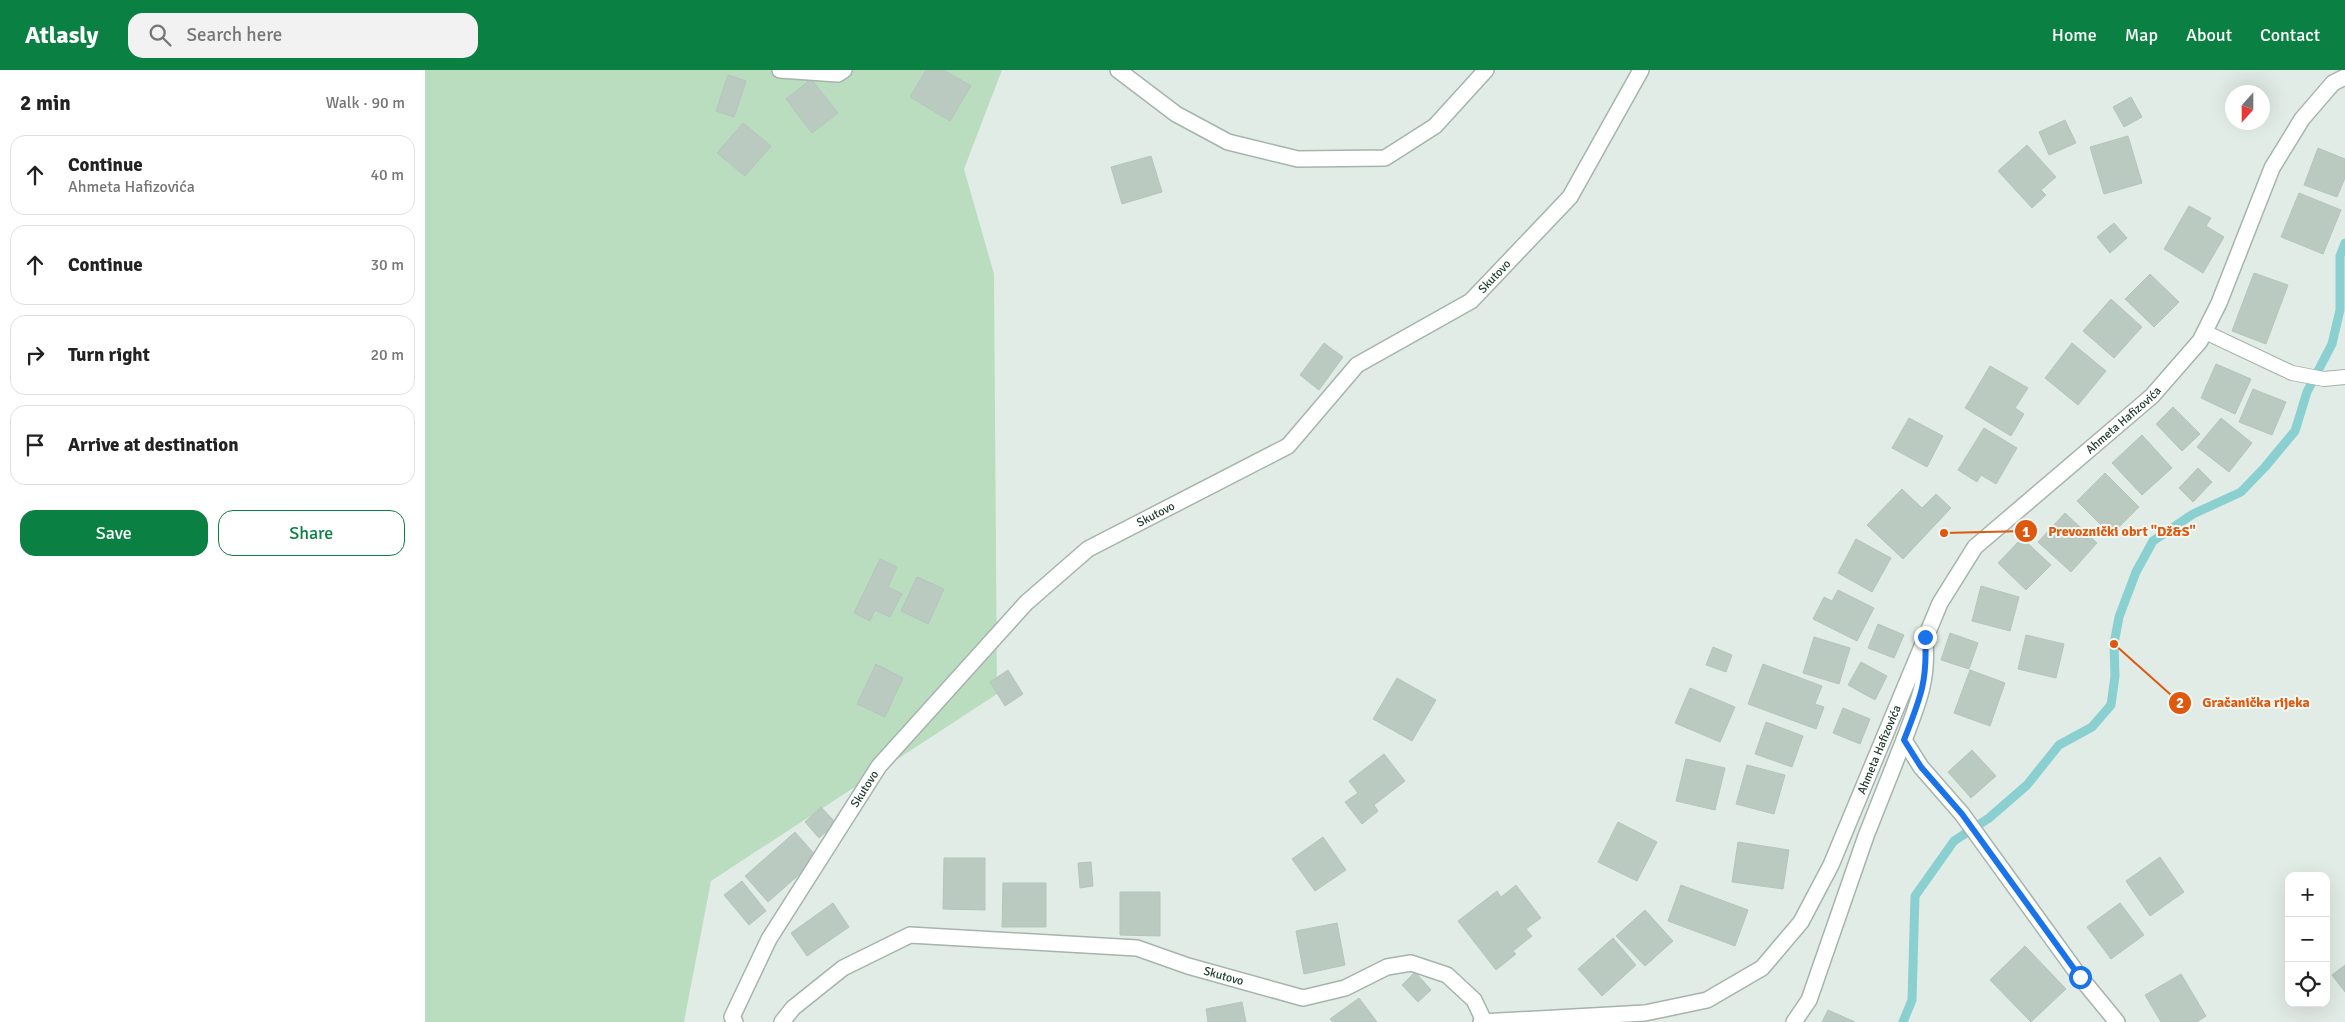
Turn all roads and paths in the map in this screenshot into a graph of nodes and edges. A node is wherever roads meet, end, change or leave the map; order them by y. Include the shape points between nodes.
1 (779, 70) edge
2 (844, 70) edge
3 (1118, 70) edge
4 (1486, 70) edge
5 (1641, 70) edge
6 (2345, 77) edge
7 (2205, 332) junction
8 (2345, 377) edge
9 (1925, 637) junction
10 (1904, 740) junction
11 (1483, 1021) edge
12 (735, 1022) edge
13 (782, 1022) edge
14 (1794, 1022) edge
15 (2117, 1022) edge

1 - 2 street via 838,74
3 - 4 street via 1176,114 1228,142 1298,159 1385,158 1435,126
5 - 12 street, Skutovo via 1570,197 1471,301 1357,365 1288,446 1088,549 1026,603 879,766 769,939 732,1017
6 - 7 street, Ahmeta Hafizovića via 2333,83 2302,119 2273,168
7 - 8 lane via 2295,374 2324,379
7 - 9 street, Ahmeta Hafizovića via 2152,396 1975,547 1940,604
9 - 10 street, Ahmeta Hafizovića via 1927,665 1923,691
9 - 11 street, Ahmeta Hafizovića via 1831,865 1801,922 1761,968 1707,1000 1645,1013
10 - 14 street, Ahmeta Hafizovića via 1866,836 1809,1000
10 - 15 street via 1921,767 1962,814 2080,977
11 - 13 street, Skutovo via 1474,1000 1447,975 1411,963 1387,968 1345,988 1303,998 1188,966 1137,948 910,934 843,968 793,1008

